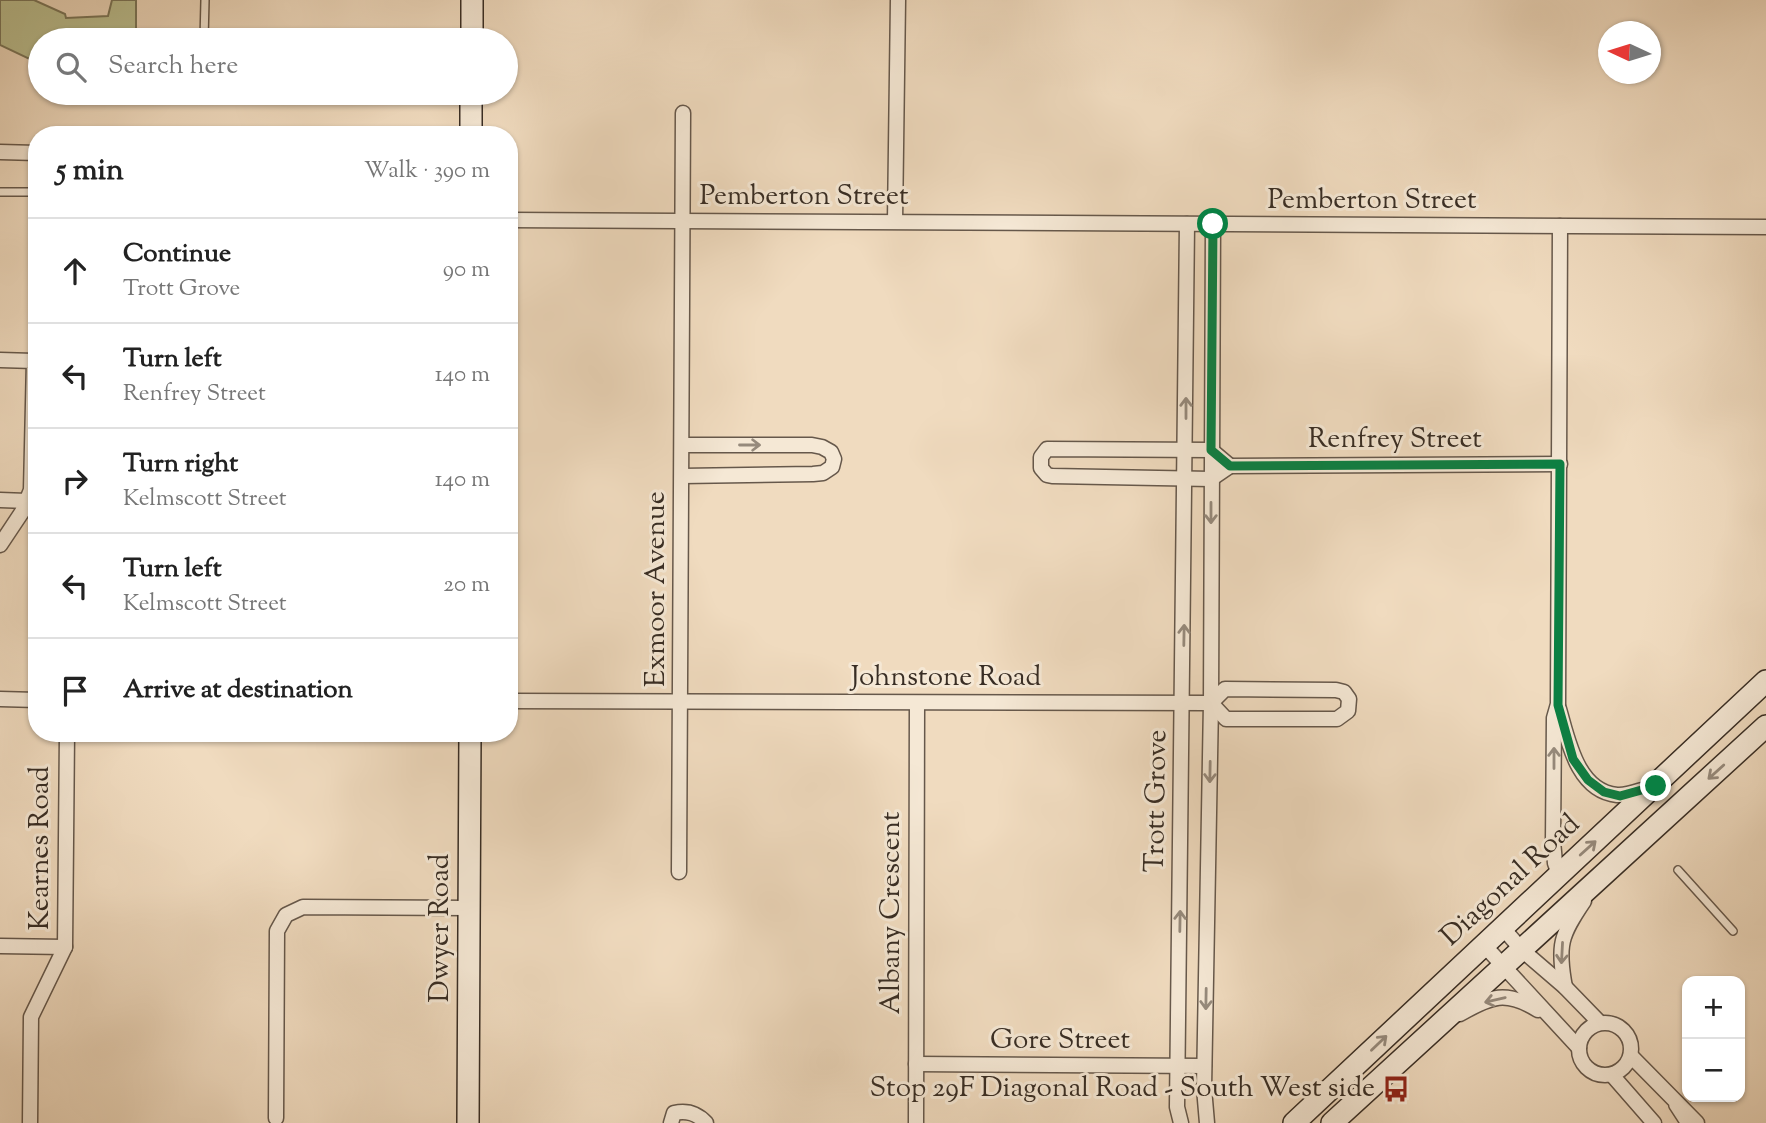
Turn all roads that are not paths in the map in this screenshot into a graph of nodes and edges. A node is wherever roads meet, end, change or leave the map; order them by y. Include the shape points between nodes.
1 (205, 0) edge
2 (472, 0) edge
3 (898, 0) edge
4 (204, 28) edge
5 (472, 28) edge
6 (471, 105) edge
7 (683, 113) dead end
8 (471, 126) edge
9 (0, 152) edge
10 (28, 152) edge
11 (0, 192) edge
12 (28, 192) edge
13 (518, 220) edge
14 (683, 221) junction
15 (895, 221) junction
16 (1187, 224) junction
17 (1213, 224) junction
18 (1560, 226) junction
19 (1766, 227) edge
20 (0, 360) edge
21 (28, 360) edge
22 (682, 445) junction
23 (1186, 449) junction
24 (1211, 450) junction
25 (1560, 464) junction
26 (1230, 466) junction
27 (682, 476) junction
28 (1211, 478) junction
29 (1185, 479) junction
30 (0, 500) edge
31 (27, 501) joint
32 (0, 545) edge
33 (1766, 681) edge
34 (0, 699) edge
35 (28, 700) edge
36 (518, 701) edge
37 (681, 701) junction
38 (917, 703) junction
39 (1183, 703) junction
40 (1211, 703) junction
41 (1558, 705) junction
42 (1766, 726) edge
43 (66, 742) edge
44 (470, 742) edge
45 (1656, 786) junction
46 (1678, 870) dead end
47 (679, 872) dead end
48 (1559, 874) junction
49 (1598, 880) junction
50 (469, 908) junction
51 (1502, 927) junction
52 (1732, 931) dead end
53 (1483, 944) junction
54 (0, 946) edge
55 (65, 947) junction
56 (1522, 950) junction
57 (1504, 966) junction
58 (1565, 987) junction
59 (1554, 1020) junction
60 (1600, 1023) junction
61 (1436, 1028) junction
62 (1579, 1048) junction
63 (1631, 1056) junction
64 (916, 1064) junction
65 (1178, 1066) junction
66 (1204, 1066) junction
67 (1612, 1075) junction
68 (1662, 1087) junction
69 (1649, 1117) edge
70 (276, 1118) dead end
71 (30, 1123) edge
72 (468, 1123) edge
73 (671, 1123) edge
74 (706, 1123) edge
75 (916, 1123) edge
76 (1181, 1123) edge
77 (1207, 1123) edge
78 (1294, 1123) edge
79 (1332, 1123) edge
80 (1661, 1123) edge
81 (1684, 1123) edge
82 (1697, 1123) edge

1 - 4 lane
2 - 5 main road
3 - 15 street
6 - 8 main road
7 - 14 street, Pemberton Street
9 - 10 street
11 - 12 lane
13 - 14 street, Pemberton Street
14 - 15 street, Pemberton Street
14 - 22 street, Exmoor Avenue
15 - 16 street, Pemberton Street
16 - 17 street, Pemberton Street
23 -> 16 street, Trott Grove
17 - 18 street, Pemberton Street
17 - 24 street, Trott Grove
18 - 19 street, Pemberton Street
18 - 25 street
20 - 21 street
22 - 27 street, Exmoor Avenue
22 -> 27 street, Exmoor Avenue via 813,445 831,452 834,459 823,473
23 - 24 street
23 - 29 street, Trott Grove
23 - 29 street via 1047,449 1041,462 1043,471 1052,476
24 - 26 street
24 - 28 street, Trott Grove
25 - 26 street, Renfrey Street
25 - 41 street
26 - 28 street
27 - 37 street, Exmoor Avenue
28 - 29 street
28 -> 40 street, Trott Grove
39 -> 29 street, Trott Grove
30 - 31 street
31 - 32 street
33 - 45 main road, Diagonal Road
34 - 35 street
36 - 37 street, Johnstone Road
37 - 38 street, Johnstone Road
37 - 47 street
38 - 39 street, Johnstone Road
38 - 64 street, Albany Crescent
39 - 40 street, Johnstone Road
65 -> 39 street, Trott Grove
40 - 40 street via 1225,689 1336,690 1349,699 1348,711 1337,719 1226,719
40 -> 66 street, Trott Grove
41 - 45 street via 1573,759 1588,780 1604,792 1620,796
48 -> 41 street via 1553,841 1554,718
42 -> 49 main road, Diagonal Road
43 - 55 street, Kearnes Road
44 - 50 main road, Dwyer Road
48 -> 45 main road, Diagonal Road
46 - 52 lane
48 - 51 main road, Diagonal Road
49 - 56 main road, Diagonal Road
49 -> 58 street via 1565,931 1560,951
50 - 70 street via 303,906 286,915 277,931
50 - 72 main road, Dwyer Road
51 - 53 main road, Diagonal Road
51 - 56 street
53 - 57 street
78 -> 53 main road, Diagonal Road
54 - 55 street
55 - 71 street, Kearnes Road via 31,1017
56 - 57 main road, Diagonal Road
56 - 58 street
57 - 59 street
57 - 61 main road, Diagonal Road
58 - 60 street
59 -> 61 street via 1510,997 1471,1008
59 - 62 street
60 - 62 street via 1585,1032
60 - 63 street via 1614,1024 1625,1032
61 - 79 main road, Diagonal Road
62 - 67 street via 1587,1069
63 - 67 street via 1624,1068
63 - 68 street
64 - 65 street, Gore Street
64 - 75 street, Albany Crescent
65 - 66 street, Gore Street
65 - 76 street, Trott Grove
66 - 77 street, Trott Grove
67 - 69 street
68 - 81 lane
68 - 82 street
69 - 80 lane
73 - 74 street via 674,1113 682,1111 700,1116

